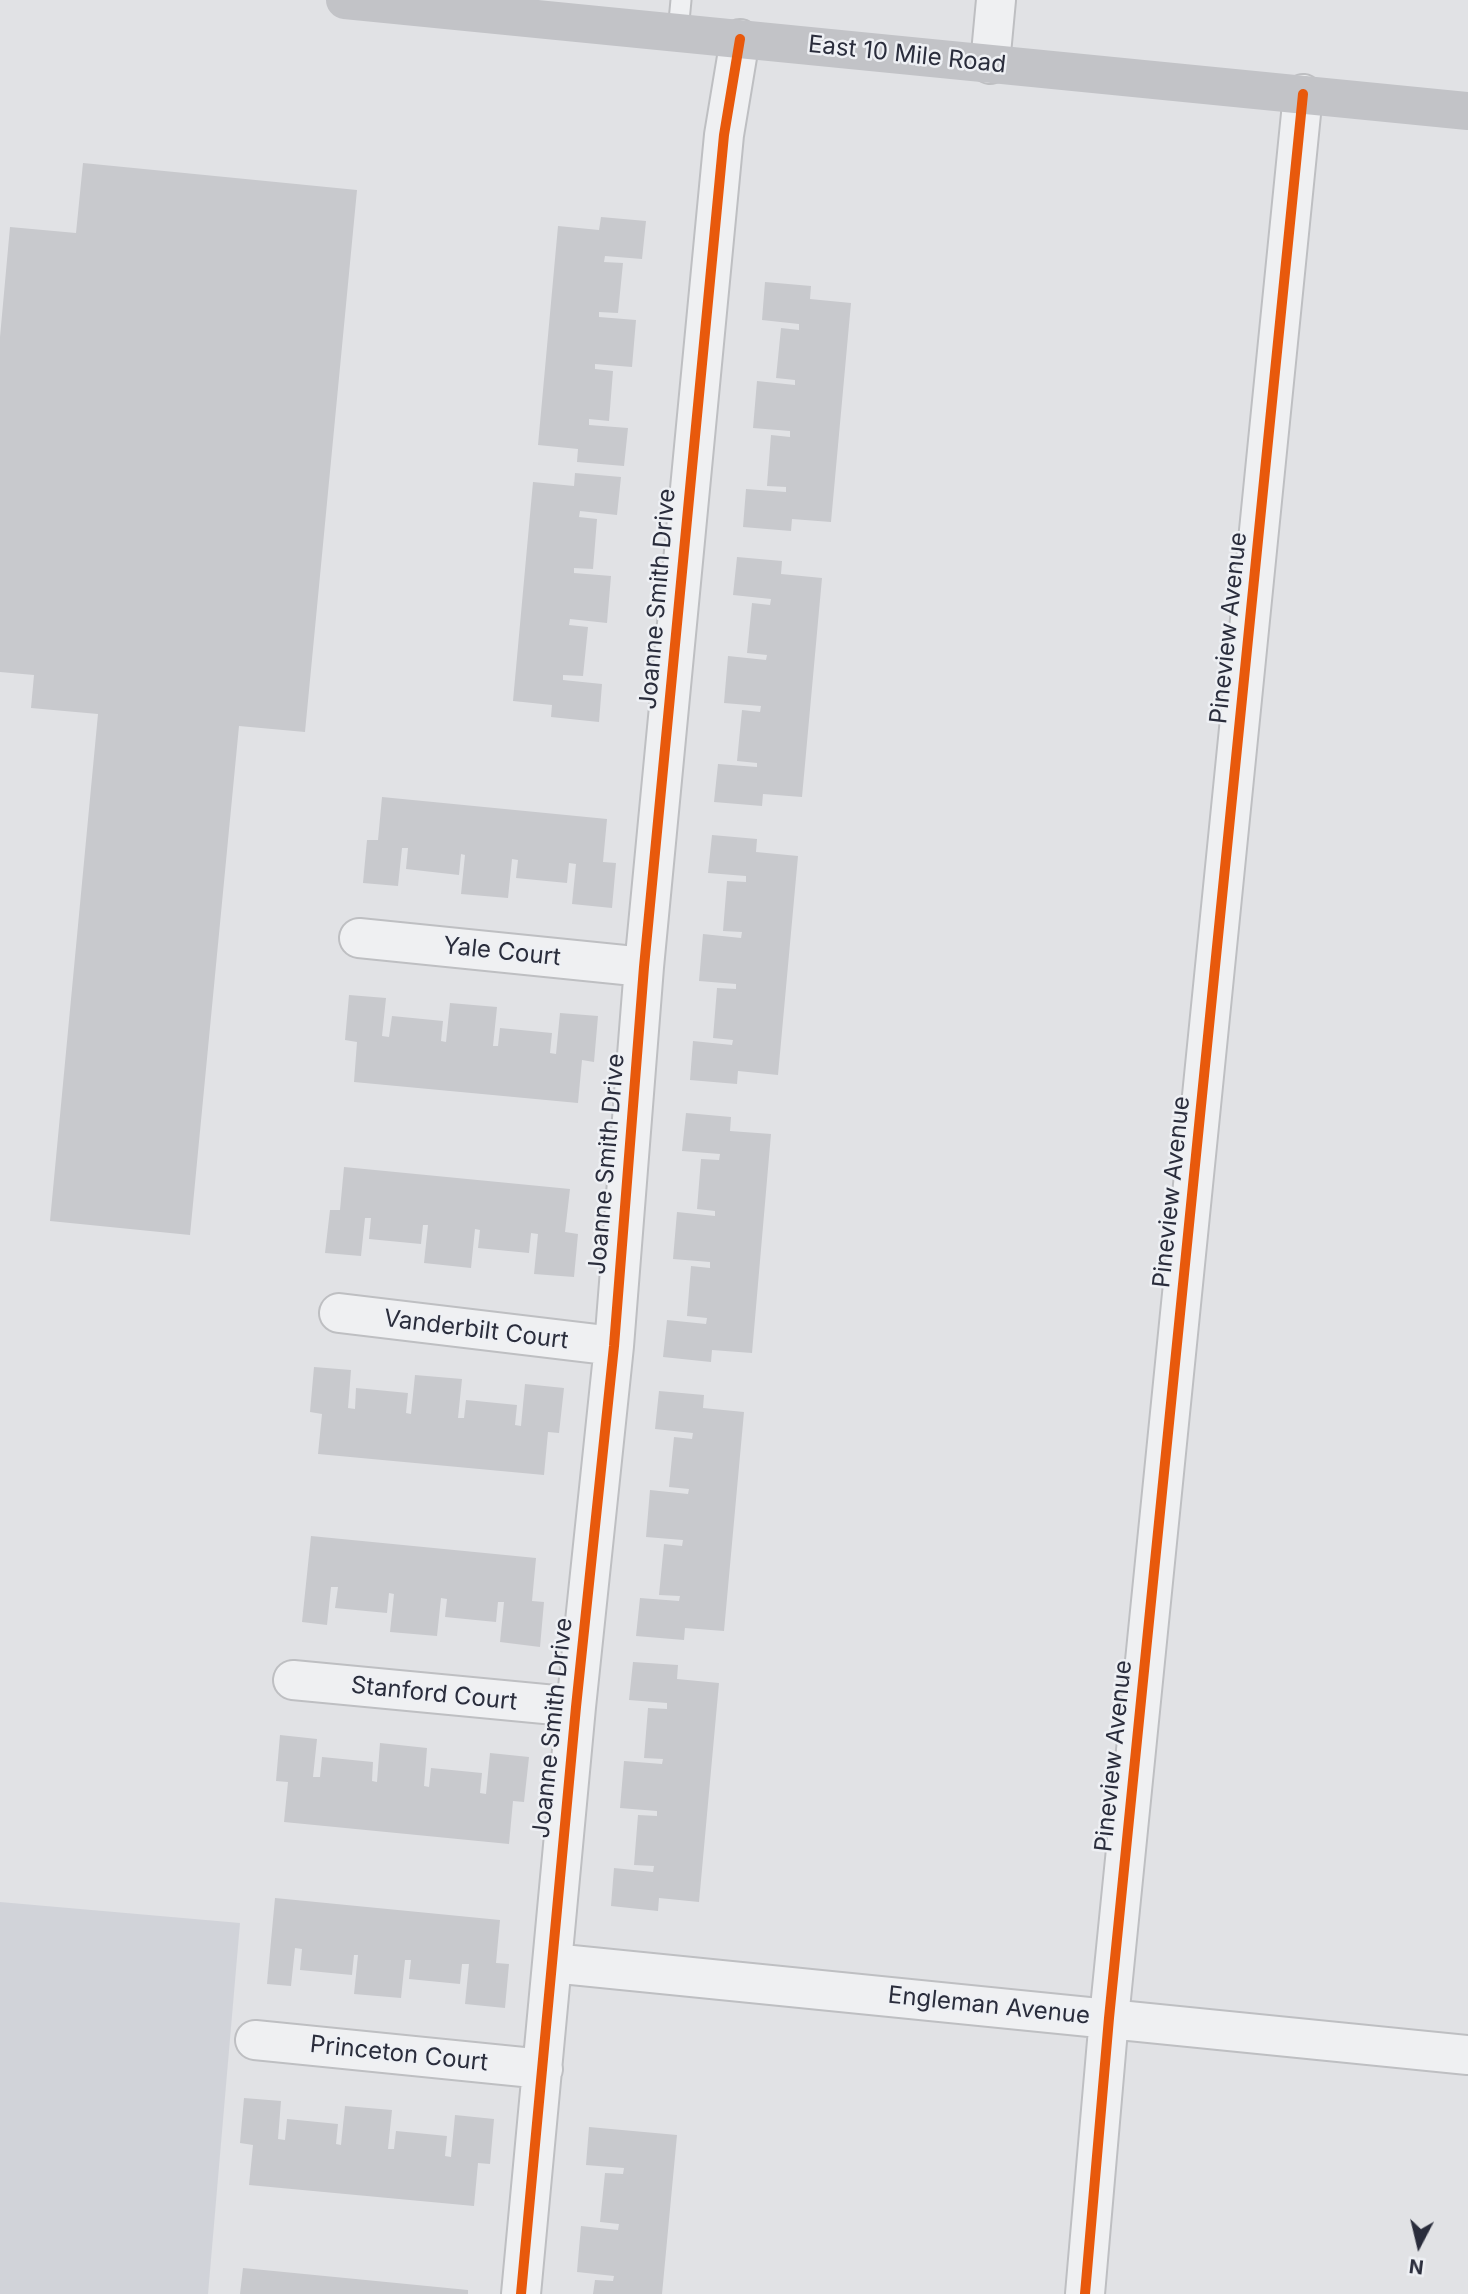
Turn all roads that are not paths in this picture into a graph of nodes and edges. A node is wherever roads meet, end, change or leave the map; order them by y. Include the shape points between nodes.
1 (345, 0) edge
2 (996, 0) edge
3 (503, 8) edge
4 (679, 16) edge
5 (740, 39) junction
6 (990, 64) junction
7 (1303, 94) junction
8 (1468, 111) edge
9 (359, 938) dead end
10 (644, 967) junction
11 (338, 1313) dead end
12 (614, 1346) junction
13 (293, 1680) dead end
14 (576, 1707) junction
15 (552, 1963) junction
16 (1109, 2018) junction
17 (255, 2040) dead end
18 (1468, 2055) edge
19 (543, 2069) junction
20 (521, 2294) edge
21 (1085, 2294) edge

1 - 3 main road, East 10 Mile Road
2 - 6 street
3 - 4 main road, East 10 Mile Road
4 - 5 main road, East 10 Mile Road
5 - 6 main road, East 10 Mile Road
5 - 10 street, Joanne Smith Drive via 724,135
6 - 7 main road, East 10 Mile Road
7 - 8 main road, East 10 Mile Road
7 - 16 street, Pineview Avenue
9 - 10 street, Yale Court
10 - 12 street, Joanne Smith Drive
11 - 12 street, Vanderbilt Court
12 - 14 street, Joanne Smith Drive
13 - 14 street, Stanford Court
14 - 15 street, Joanne Smith Drive
15 - 16 street, Engleman Avenue
15 - 19 street, Joanne Smith Drive
16 - 18 street, Engleman Avenue
16 - 21 street, Pineview Avenue
17 - 19 street, Princeton Court
19 - 20 street, Joanne Smith Drive

